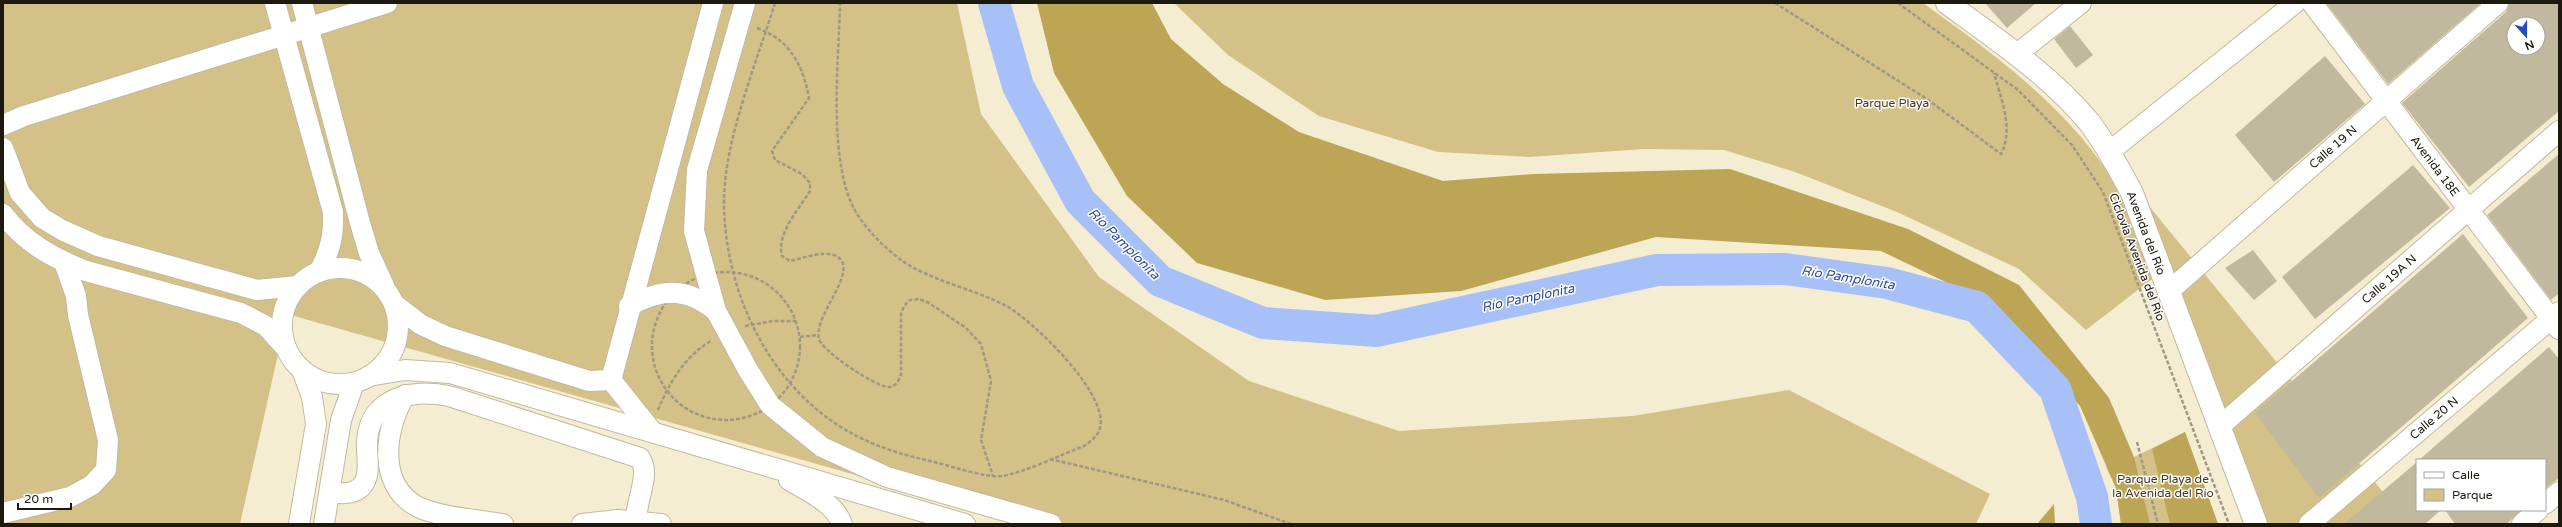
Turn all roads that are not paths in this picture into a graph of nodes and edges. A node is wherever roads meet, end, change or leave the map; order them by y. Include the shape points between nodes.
1 (275, 3) edge
2 (302, 3) edge
3 (387, 3) edge
4 (713, 3) edge
5 (745, 3) edge
6 (1947, 3) edge
7 (2081, 3) edge
8 (2295, 3) edge
9 (2312, 3) edge
10 (2498, 3) edge
11 (309, 27) junction
12 (284, 35) junction
13 (2017, 54) junction
14 (2386, 101) junction
15 (3, 125) edge
16 (2559, 130) edge
17 (3, 148) edge
18 (2109, 152) junction
19 (2468, 210) junction
20 (3, 214) edge
21 (64, 262) junction
22 (319, 272) junction
23 (105, 276) junction
24 (298, 286) junction
25 (2168, 292) junction
26 (390, 297) junction
27 (629, 306) junction
28 (716, 311) junction
29 (78, 315) junction
30 (2556, 320) edge
31 (286, 348) junction
32 (302, 370) junction
33 (362, 379) junction
34 (611, 380) junction
35 (405, 395) junction
36 (2219, 427) junction
37 (651, 430) junction
38 (770, 468) junction
39 (330, 492) junction
40 (2559, 492) edge
41 (2546, 503) edge
42 (2537, 511) edge
43 (3, 514) edge
44 (636, 522) edge
45 (299, 524) edge
46 (324, 524) edge
47 (503, 524) edge
48 (582, 524) edge
49 (661, 524) edge
50 (842, 524) edge
51 (965, 524) edge
52 (1051, 524) edge
53 (2256, 524) edge
54 (2309, 524) edge
55 (2522, 524) edge

1 - 12 street
2 - 11 street
3 - 11 street
4 - 27 street
5 - 28 street via 697,170 694,231
6 - 13 main road, Avenida del Río
7 - 13 street
8 - 18 street
9 - 14 street, Avenida 18E
10 - 14 street, Calle 19 N
11 - 12 street
11 - 26 street via 369,253
12 - 15 street via 24,116
12 - 22 street via 333,212 330,250
13 - 18 main road, Avenida del Río via 2089,122
14 - 19 street, Avenida 18E
14 - 25 street, Calle 19 N
16 - 19 street, Calle 19A N
17 - 24 street via 20,193 42,218 62,230 98,246 257,290
18 - 25 main road, Avenida del Río via 2132,193
19 - 30 street, Avenida 18E
19 - 36 street, Calle 19A N
20 - 21 street via 17,232 33,245
21 - 23 street
21 - 29 street via 71,279
22 - 24 street
22 - 26 street via 337,268 355,270 377,281
23 - 29 street via 86,292
23 - 31 street via 241,313 266,326
24 - 31 street via 288,299 283,315 282,332
25 - 36 main road, Avenida del Río
26 - 33 street via 398,320 398,337 382,366
26 - 34 street via 420,324 445,336 589,381
27 - 28 street via 650,294 675,292 690,294
27 - 34 street
28 - 52 street via 770,405 822,447 887,477
29 - 43 street via 108,440 106,470 92,486 70,497
30 - 54 street, Calle 20 N
31 - 32 street
32 - 33 street via 326,382
32 - 45 street via 312,397 316,424
33 - 37 street via 405,370 450,373
33 - 39 street via 341,420
34 - 37 street
35 - 39 street via 392,401 378,413 370,429 367,439 368,474 364,484 348,493
35 - 44 street via 431,393 450,396 633,454 640,458 644,468
35 - 47 street via 390,425 388,452 389,468 400,489 419,507 455,517
36 - 53 main road, Avenida del Río
37 - 38 street
38 - 50 street via 824,502 840,516
38 - 51 street
39 - 46 street
40 - 41 street
42 - 55 street
44 - 48 street via 618,520
44 - 49 street

